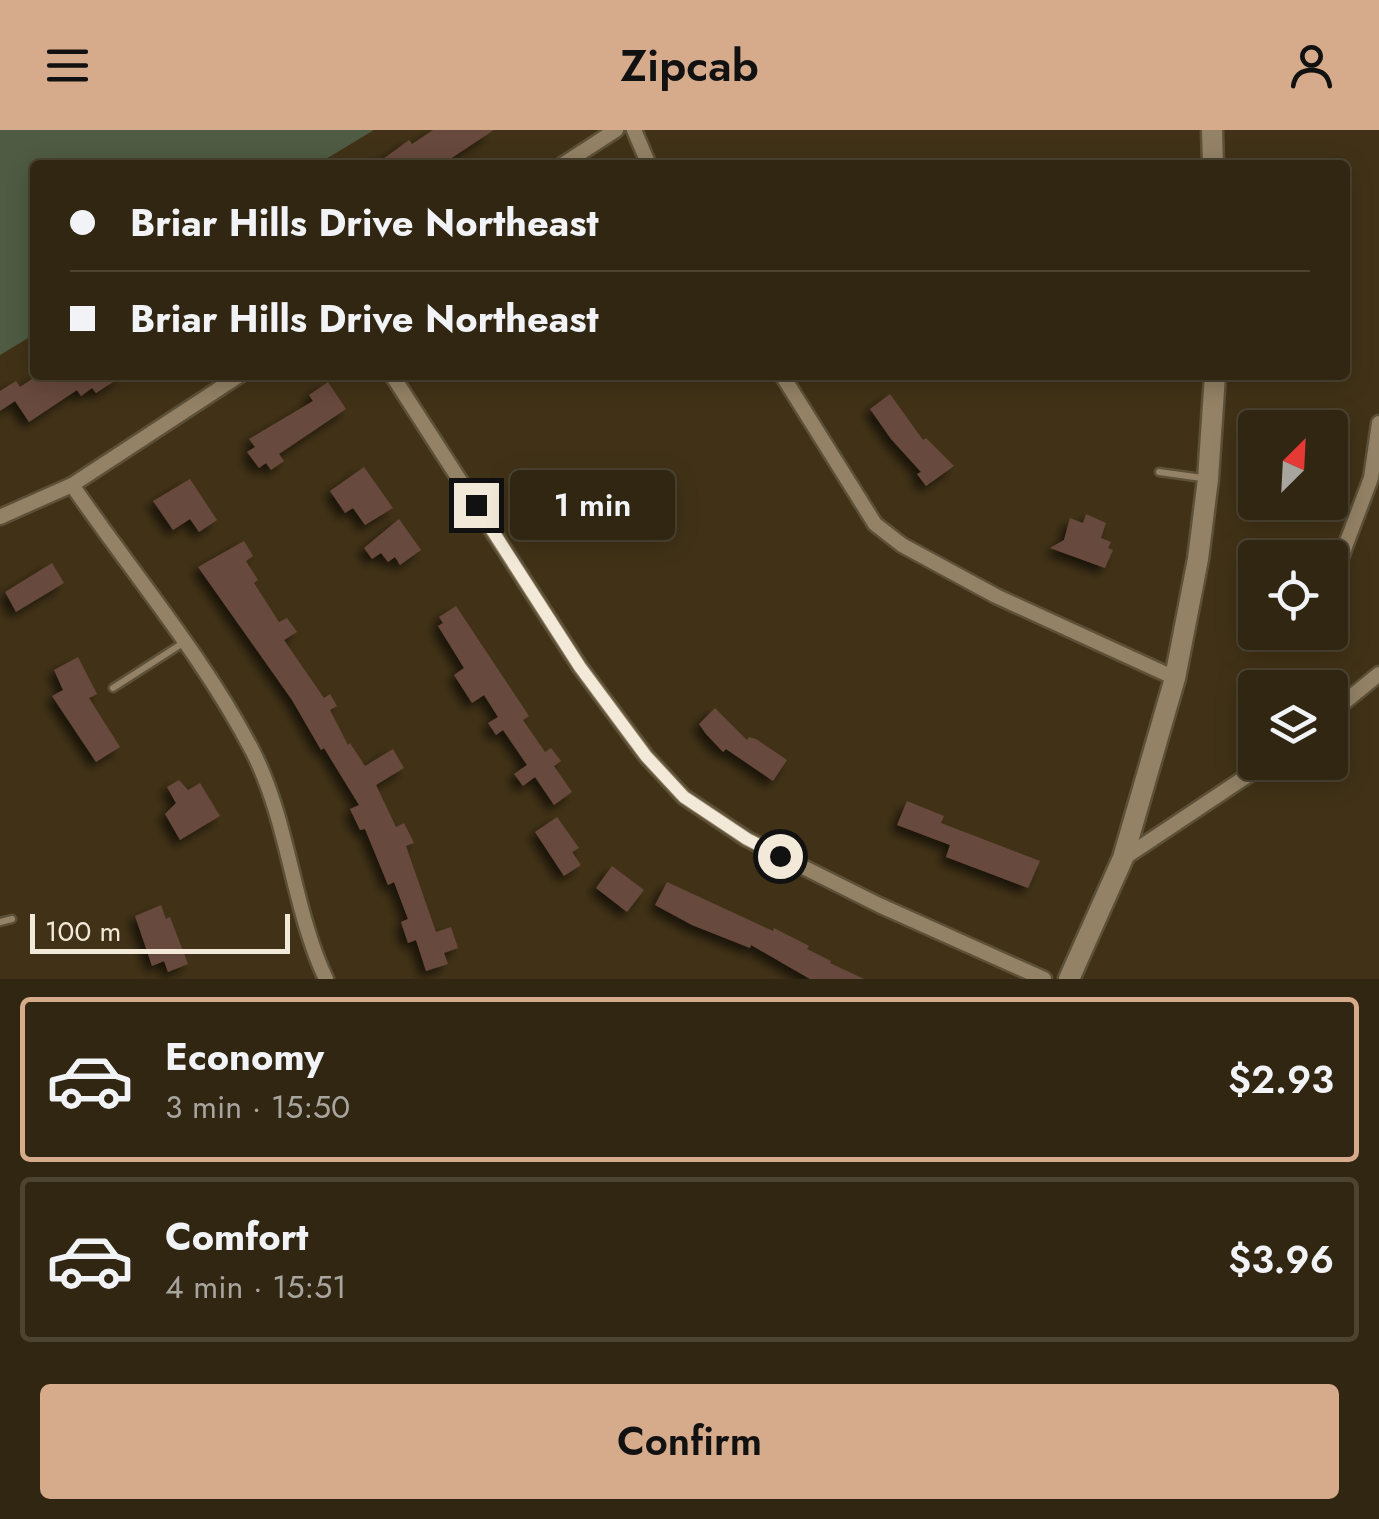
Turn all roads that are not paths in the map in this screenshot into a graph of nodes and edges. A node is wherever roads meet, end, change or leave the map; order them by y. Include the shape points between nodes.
1 (616, 130) edge
2 (634, 130) edge
3 (1212, 130) edge
4 (570, 160) edge
5 (647, 160) edge
6 (1213, 160) edge
7 (232, 380) edge
8 (395, 380) edge
9 (785, 380) edge
10 (1215, 380) edge
11 (1379, 423) edge
12 (1158, 472) dead end
13 (1208, 479) junction
14 (72, 485) junction
15 (0, 518) edge
16 (1348, 540) edge
17 (185, 642) junction
18 (1379, 674) edge
19 (1175, 678) junction
20 (113, 688) dead end
21 (1348, 699) edge
22 (1241, 780) edge
23 (1123, 858) junction
24 (12, 919) dead end
25 (0, 922) edge
26 (326, 979) edge
27 (1044, 979) edge
28 (1069, 979) edge

1 - 4 street
2 - 5 street
3 - 6 main road
7 - 14 street
8 - 27 street via 580,667 684,797 747,839
9 - 19 street via 875,524 902,545
10 - 13 main road
11 - 16 street via 1371,478
12 - 13 lane
13 - 19 main road
14 - 15 street
14 - 17 street
17 - 20 lane
17 - 26 street via 255,756
18 - 21 street
19 - 23 main road
22 - 23 street
23 - 28 main road
24 - 25 lane

